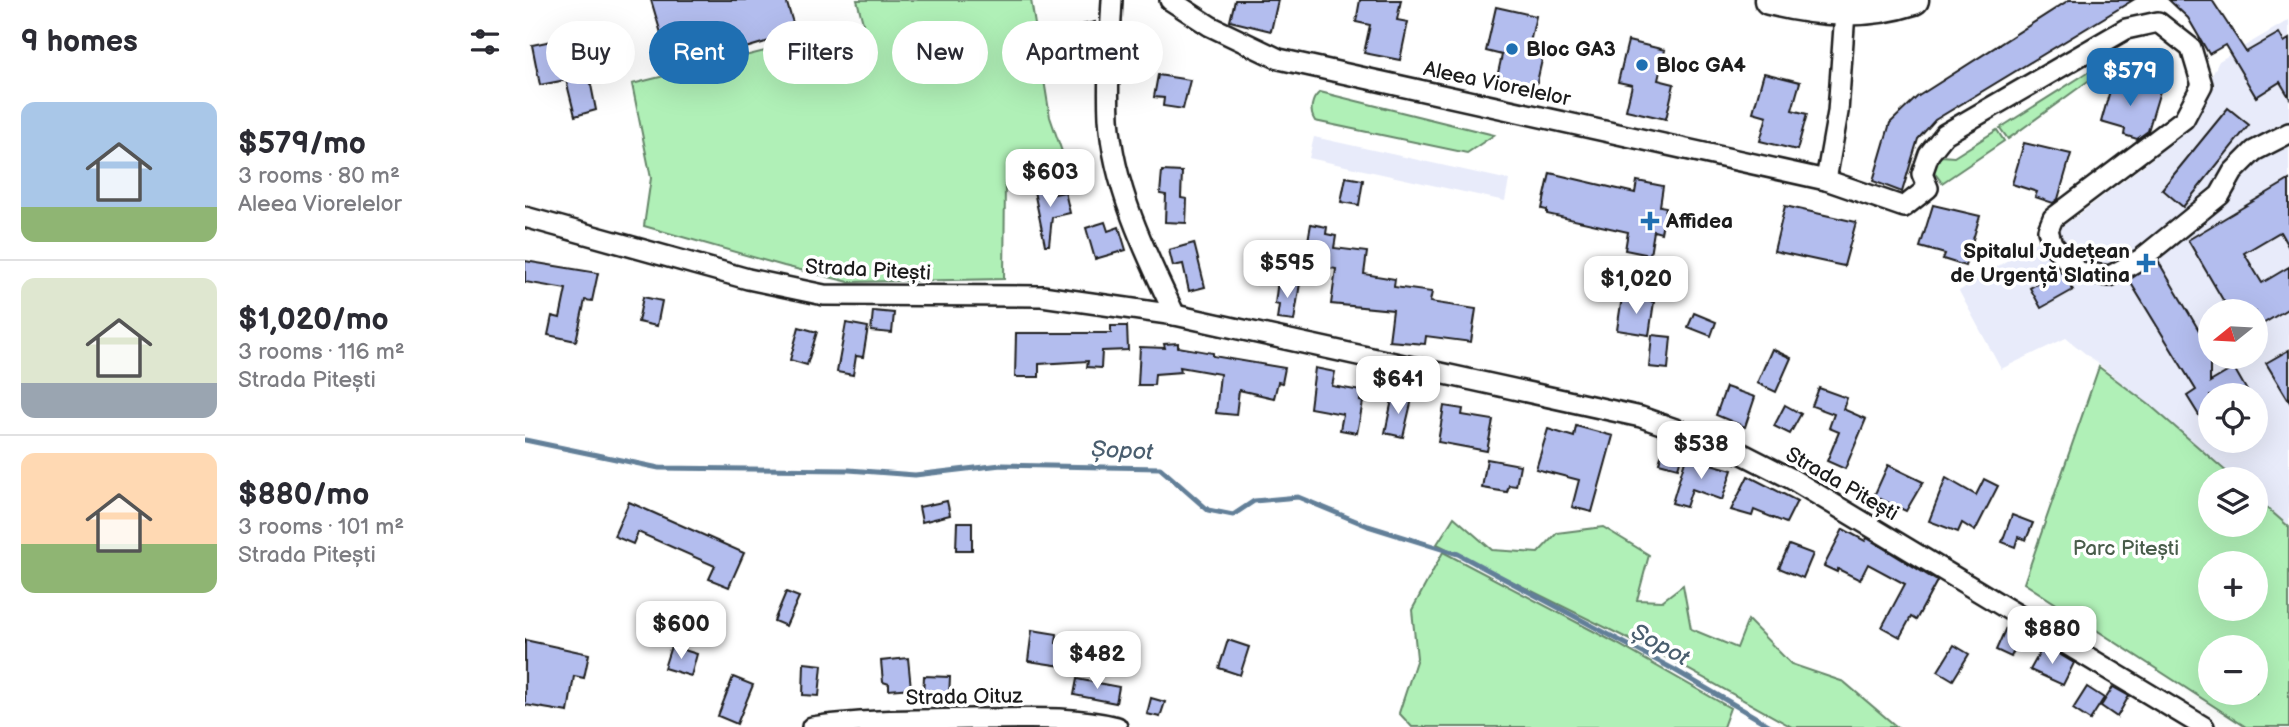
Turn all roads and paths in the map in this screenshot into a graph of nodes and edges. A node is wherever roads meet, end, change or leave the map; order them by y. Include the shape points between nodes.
1 (1112, 0) edge
2 (1170, 0) edge
3 (1769, 0) edge
4 (1915, 0) edge
5 (1845, 12) junction
6 (2289, 133) edge
7 (1826, 180) junction
8 (525, 217) edge
9 (1175, 315) junction
10 (812, 727) edge
11 (1117, 727) edge
12 (2204, 727) edge

1 - 9 street via 1109,119 1115,159 1136,226
2 - 7 street, Aleea Viorelelor via 1210,26 1279,59
3 - 5 street
4 - 5 street
5 - 7 street via 1838,112
6 - 7 street, Aleea Viorelelor via 2253,151 2220,195 2141,259 2110,276 2078,272 2052,244 2047,230 2053,218 2184,119 2202,85 2191,48 2158,22 2126,29 1945,134 1929,153 1921,174 1928,188 1904,207
8 - 9 street, Strada Pitești via 748,279 824,295 1042,296
9 - 12 street, Strada Pitești via 1565,398 1710,440 1790,478
10 - 11 street, Strada Oituz via 856,721 1034,719 1094,721

